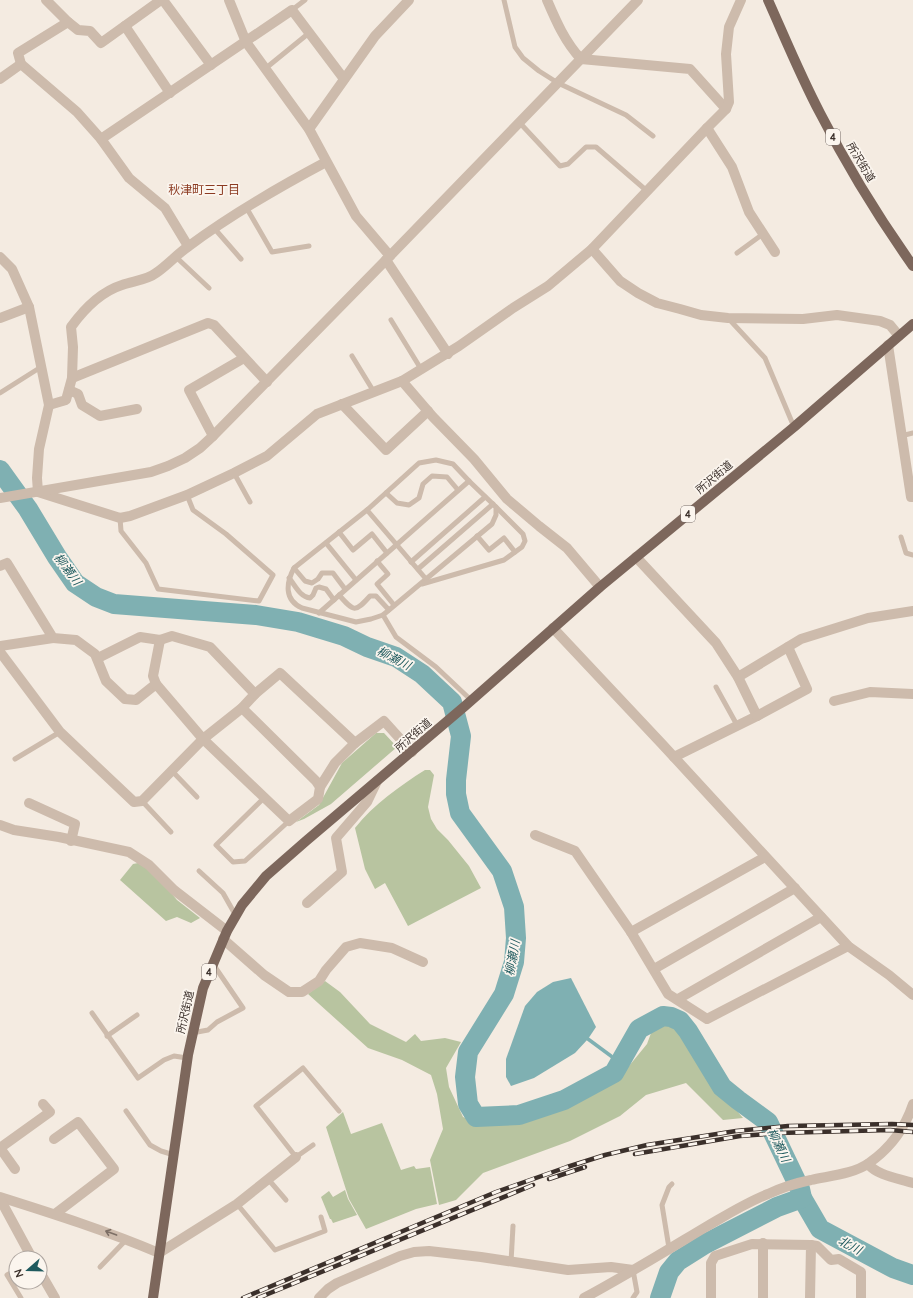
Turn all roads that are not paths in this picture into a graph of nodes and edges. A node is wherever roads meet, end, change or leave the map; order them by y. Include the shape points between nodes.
1 (46, 0) edge
2 (162, 0) edge
3 (229, 0) edge
4 (305, 0) edge
5 (409, 0) edge
6 (504, 0) edge
7 (547, 0) edge
8 (638, 0) edge
9 (741, 0) edge
10 (768, 0) edge
11 (292, 10) junction
12 (68, 22) junction
13 (125, 26) junction
14 (309, 33) junction
15 (246, 42) junction
16 (581, 59) junction
17 (21, 64) junction
18 (211, 66) junction
19 (266, 68) junction
20 (0, 79) edge
21 (344, 79) junction
22 (558, 83) junction
23 (170, 93) junction
24 (726, 109) junction
25 (519, 122) junction
26 (707, 128) junction
27 (309, 129) junction
28 (653, 136) dead end
29 (101, 139) junction
30 (326, 162) junction
31 (647, 191) junction
32 (246, 207) junction
33 (214, 228) junction
34 (763, 234) junction
35 (188, 246) junction
36 (309, 246) dead end
37 (592, 249) junction
38 (775, 252) dead end
39 (737, 253) dead end
40 (176, 257) junction
41 (388, 258) junction
42 (1, 259) edge
43 (241, 259) dead end
44 (913, 266) edge
45 (209, 288) dead end
46 (29, 307) junction
47 (0, 318) edge
48 (728, 318) junction
49 (391, 320) dead end
50 (913, 324) edge
51 (899, 336) junction
52 (888, 345) junction
53 (448, 354) junction
54 (352, 356) dead end
55 (244, 358) junction
56 (41, 367) junction
57 (421, 369) junction
58 (72, 378) junction
59 (402, 381) junction
60 (267, 382) junction
61 (69, 390) junction
62 (0, 392) edge
63 (374, 392) junction
64 (342, 404) junction
65 (49, 406) junction
66 (137, 409) dead end
67 (428, 411) junction
68 (794, 427) junction
69 (913, 433) edge
70 (213, 436) junction
71 (901, 436) junction
72 (234, 473) junction
73 (468, 481) junction
74 (458, 490) junction
75 (37, 492) junction
76 (386, 493) junction
77 (187, 495) junction
78 (485, 496) junction
79 (913, 497) edge
80 (0, 498) edge
81 (250, 502) dead end
82 (494, 506) junction
83 (367, 510) junction
84 (120, 518) junction
85 (339, 532) junction
86 (477, 536) junction
87 (901, 537) dead end
88 (326, 543) junction
89 (396, 544) junction
90 (515, 552) junction
91 (387, 553) junction
92 (913, 555) edge
93 (636, 557) junction
94 (377, 561) junction
95 (411, 562) junction
96 (0, 566) edge
97 (294, 568) junction
98 (418, 569) junction
99 (289, 578) junction
100 (426, 579) junction
101 (356, 580) junction
102 (419, 585) junction
103 (600, 587) junction
104 (345, 590) junction
105 (339, 595) junction
106 (334, 600) junction
107 (394, 605) junction
108 (389, 610) junction
109 (913, 611) edge
110 (319, 613) junction
111 (383, 615) junction
112 (553, 628) junction
113 (53, 638) junction
114 (160, 640) junction
115 (0, 646) edge
116 (788, 647) junction
117 (0, 652) edge
118 (98, 658) junction
119 (738, 677) junction
120 (156, 684) junction
121 (716, 688) dead end
122 (255, 694) junction
123 (913, 694) edge
124 (834, 701) dead end
125 (468, 703) junction
126 (242, 708) junction
127 (757, 716) junction
128 (737, 725) junction
129 (60, 732) junction
130 (203, 739) junction
131 (355, 743) junction
132 (412, 752) junction
133 (674, 757) junction
134 (15, 758) dead end
135 (172, 771) junction
136 (377, 781) junction
137 (320, 787) junction
138 (197, 797) dead end
139 (264, 797) junction
140 (142, 801) junction
141 (29, 804) dead end
142 (289, 821) junction
143 (0, 825) edge
144 (171, 832) dead end
145 (535, 835) dead end
146 (71, 841) junction
147 (765, 857) junction
148 (199, 871) dead end
149 (795, 888) junction
150 (307, 903) dead end
151 (236, 916) junction
152 (822, 917) junction
153 (631, 932) junction
154 (225, 935) junction
155 (848, 946) junction
156 (423, 962) dead end
157 (213, 963) junction
158 (654, 969) junction
159 (913, 995) edge
160 (678, 999) junction
161 (92, 1014) dead end
162 (137, 1014) dead end
163 (192, 1034) junction
164 (107, 1036) junction
165 (187, 1058) junction
166 (43, 1104) dead end
167 (913, 1104) edge
168 (126, 1111) dead end
169 (339, 1111) dead end
170 (54, 1139) dead end
171 (313, 1145) dead end
172 (0, 1148) edge
173 (174, 1155) junction
174 (296, 1157) junction
175 (868, 1164) junction
176 (15, 1169) dead end
177 (268, 1179) junction
178 (913, 1183) edge
179 (672, 1184) dead end
180 (0, 1198) edge
181 (286, 1200) dead end
182 (237, 1204) junction
183 (55, 1214) junction
184 (321, 1218) dead end
185 (513, 1226) dead end
186 (126, 1239) junction
187 (763, 1243) junction
188 (811, 1245) junction
189 (669, 1248) junction
190 (28, 1250) edge
191 (160, 1253) junction
192 (511, 1262) junction
193 (100, 1267) dead end
194 (633, 1270) junction
195 (48, 1286) edge
196 (55, 1298) edge
197 (153, 1298) edge
198 (319, 1298) edge
199 (584, 1298) edge
200 (632, 1298) edge
201 (711, 1298) edge
202 (763, 1298) edge
203 (810, 1298) edge
204 (861, 1298) edge

1 - 12 street
2 - 13 street
2 - 18 street
3 - 15 street
4 - 11 lane
5 - 21 street via 375,36
6 - 22 lane via 515,47 539,71
7 - 16 street via 558,26
8 - 16 street
9 - 24 street via 729,27 726,54 729,102
10 - 44 main road, 所沢街道 / 4 via 799,71 837,145
11 - 14 street
11 - 15 street
12 - 13 street via 78,30 90,31 101,43
12 - 17 street via 18,53
13 - 23 street
14 - 19 lane
14 - 21 street
15 - 18 street
15 - 19 street
16 - 22 street
16 - 24 street via 690,69
17 - 20 street
17 - 29 street via 78,112
18 - 23 street
19 - 27 street
21 - 27 street
22 - 25 street
22 - 28 lane via 626,115
23 - 29 street
24 - 26 street
25 - 31 lane via 560,166 568,164 586,147 596,147
25 - 41 street
26 - 31 street
26 - 34 street via 732,168 749,212
27 - 30 street
29 - 35 street via 129,178 165,208
30 - 32 street
30 - 41 street via 356,216
31 - 37 street
32 - 33 street
32 - 36 lane via 272,252
33 - 35 street
33 - 43 lane
34 - 38 street
34 - 39 lane
35 - 40 street
37 - 48 street via 620,281 638,293 657,302 701,315
37 - 53 street via 548,286
40 - 45 lane
40 - 58 street via 155,274 108,290 81,314 71,327
41 - 53 street
41 - 60 street
42 - 46 street via 12,269
46 - 47 street
46 - 56 street
48 - 51 street via 803,319 837,315 890,324
48 - 68 lane via 765,358
49 - 57 lane
50 - 51 main road, 所沢街道 / 4
51 - 52 main road, 所沢街道 / 4
52 - 68 main road, 所沢街道 / 4
52 - 71 street
53 - 57 street
54 - 63 lane
55 - 58 street via 214,326 208,323
55 - 60 street
55 - 70 street via 189,390
56 - 62 lane
56 - 65 street
57 - 59 street
58 - 61 street
59 - 63 street
59 - 67 street
60 - 70 street
61 - 65 street via 66,400
61 - 66 street via 78,394 82,405 100,416
63 - 64 street
64 - 67 street via 386,450
64 - 72 street via 317,414 268,456
65 - 75 street via 39,449
67 - 103 street via 507,498 567,548
68 - 93 main road, 所沢街道 / 4
69 - 71 lane
70 - 75 street via 185,458 151,472
71 - 79 street
72 - 77 street
72 - 81 lane
73 - 74 lane
73 - 76 lane via 454,464 436,460 420,463
73 - 78 lane
74 - 76 lane via 447,477 432,476 423,484 418,498 409,505 397,503
74 - 89 lane
75 - 80 street
75 - 84 street
76 - 83 lane
77 - 84 street
77 - 84 lane via 193,510 226,534 273,575 259,602 158,589 146,563 121,531
78 - 82 lane
78 - 95 lane
82 - 86 lane via 496,515 492,524
82 - 90 lane via 523,534 525,541
82 - 98 lane
83 - 85 lane
83 - 89 lane
85 - 88 lane
85 - 91 lane via 353,550 372,534
86 - 90 lane via 489,550 504,538
86 - 100 lane
87 - 92 lane via 906,553
88 - 97 lane
88 - 101 lane
89 - 91 lane
89 - 95 lane
90 - 102 lane via 504,560
91 - 94 lane
93 - 103 main road, 所沢街道 / 4
93 - 119 street via 716,644
94 - 101 lane
94 - 107 lane via 388,574 377,584
95 - 98 lane
96 - 113 street via 6,563
97 - 99 lane
97 - 104 lane via 305,581 312,583 322,573 333,573
98 - 100 lane
99 - 106 lane via 307,598 310,598 319,587 326,589
99 - 110 lane via 289,594 292,601 297,606
100 - 102 lane
101 - 104 lane
102 - 107 lane
103 - 112 main road, 所沢街道 / 4
104 - 105 lane
105 - 106 lane
105 - 108 lane via 353,609 360,608 370,596 376,596
106 - 110 lane
107 - 108 lane
108 - 111 lane
109 - 116 street via 851,622 801,639
110 - 111 lane via 356,622
111 - 125 lane via 396,637 436,667
112 - 125 main road, 所沢街道 / 4
112 - 133 street
113 - 115 street
113 - 118 street via 76,640
114 - 118 street via 140,637
114 - 120 street via 153,676
114 - 122 street via 172,636 210,648
116 - 119 street
116 - 127 street via 808,689
117 - 129 street
118 - 120 street via 106,680 125,699 136,700
119 - 127 street
120 - 130 street
121 - 128 lane
122 - 126 street
122 - 131 street via 280,673
123 - 124 street via 870,692
125 - 132 main road, 所沢街道 / 4
126 - 130 street
126 - 137 street
127 - 128 street
128 - 133 street
129 - 134 lane
129 - 140 street via 134,802
130 - 135 street
130 - 139 street
131 - 132 street via 384,721
131 - 137 street via 335,763
132 - 136 main road, 所沢街道 / 4
133 - 147 street
135 - 138 lane
135 - 140 street
136 - 150 street via 367,802 336,838 342,872
136 - 151 main road, 所沢街道 / 4 via 266,876
137 - 142 street via 318,799
139 - 142 street
139 - 142 lane via 216,845 234,862 245,861
140 - 144 lane
141 - 146 street via 76,824
143 - 146 street
145 - 153 street via 575,851
146 - 154 street via 129,852 149,865
147 - 149 street
147 - 153 street
148 - 151 lane via 223,893
149 - 152 street
149 - 158 street
151 - 154 main road, 所沢街道 / 4
152 - 155 street
152 - 160 street
153 - 158 street
154 - 156 street via 264,975 289,992 302,992 319,981 346,948 360,943 392,948
154 - 157 main road, 所沢街道 / 4
155 - 159 street
155 - 160 street via 707,1019
157 - 163 main road, 所沢街道 / 4 via 203,988
157 - 163 lane via 242,1008 208,1030
158 - 160 street via 668,994
161 - 164 lane
162 - 164 lane
163 - 165 main road, 所沢街道 / 4
164 - 165 lane via 138,1078 164,1060 174,1056
165 - 173 main road, 所沢街道 / 4
166 - 172 street via 50,1112
167 - 175 street via 902,1129
168 - 173 lane via 150,1145
169 - 174 lane via 303,1068 256,1106
170 - 183 street via 78,1122 114,1168
171 - 174 lane
172 - 176 street
173 - 191 main road, 所沢街道 / 4
174 - 177 street
175 - 178 street via 872,1170
175 - 189 street via 766,1194
177 - 181 lane
177 - 182 street
179 - 189 lane via 662,1205
180 - 183 street
180 - 190 street
182 - 184 lane via 275,1250 326,1231
182 - 191 street
186 -> 183 street
185 - 192 lane
186 - 191 street
186 - 193 lane
187 - 188 street
187 - 201 street via 715,1256 711,1263
187 - 202 street
188 - 203 street
188 - 204 street via 817,1246 831,1260 840,1259 861,1272
189 - 194 street
191 - 197 main road, 所沢街道 / 4
192 - 194 street via 568,1270 611,1267
192 - 198 street via 429,1251 414,1252 337,1283
194 - 199 street
194 - 200 lane via 637,1292
195 - 196 street

